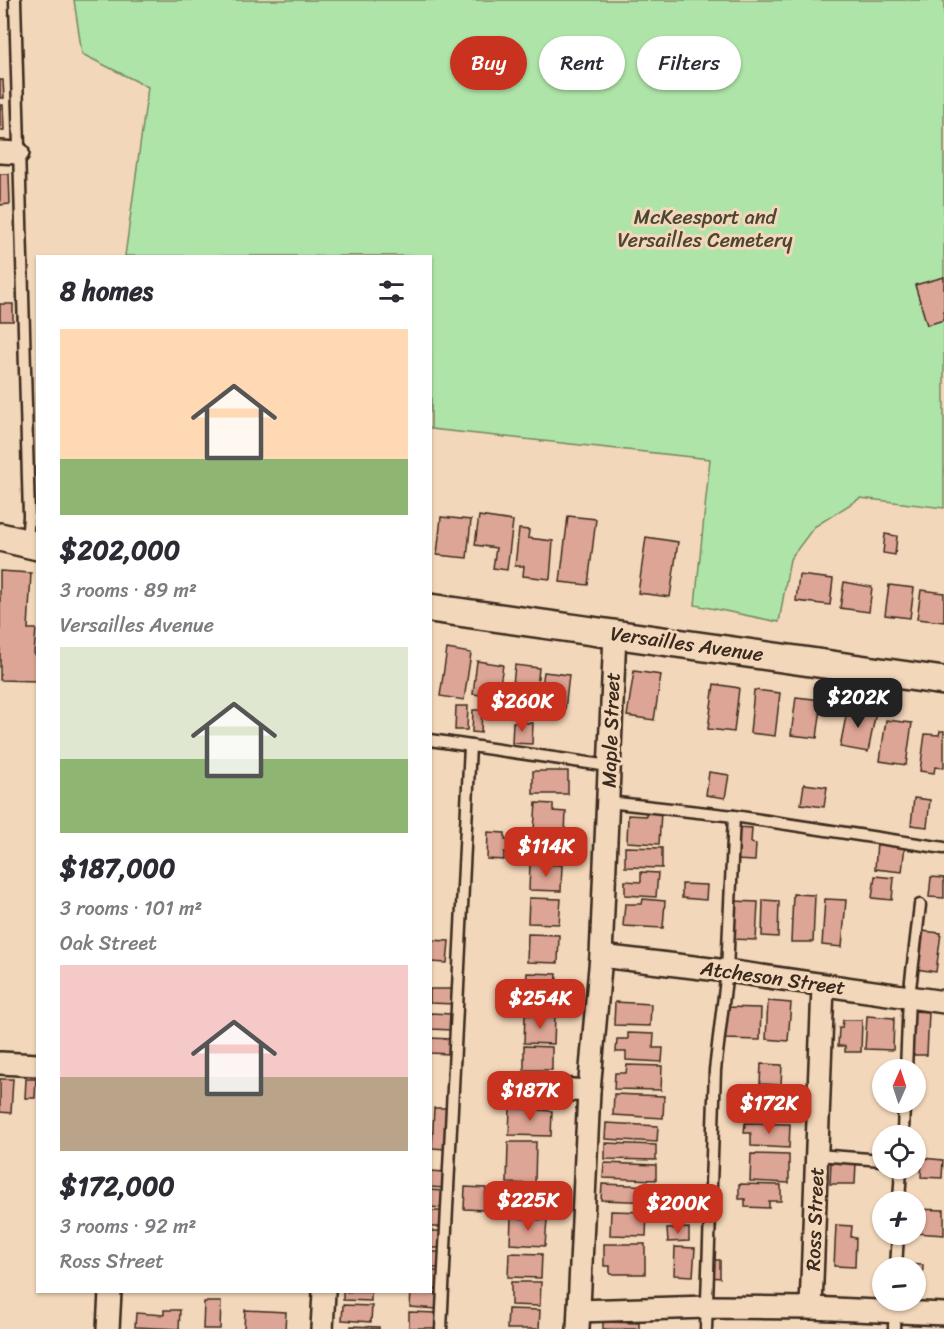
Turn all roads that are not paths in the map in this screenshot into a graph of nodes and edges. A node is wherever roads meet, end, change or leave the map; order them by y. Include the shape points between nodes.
1 (15, 0) edge
2 (9, 152) edge
3 (0, 537) edge
4 (32, 545) edge
5 (432, 608) edge
6 (615, 634) junction
7 (944, 681) edge
8 (432, 740) edge
9 (470, 746) junction
10 (609, 766) junction
11 (608, 802) junction
12 (734, 816) junction
13 (944, 848) edge
14 (920, 905) dead end
15 (602, 956) junction
16 (727, 971) junction
17 (824, 986) junction
18 (909, 997) junction
19 (944, 1002) edge
20 (906, 1059) edge
21 (0, 1063) edge
22 (36, 1065) edge
23 (507, 1086) dead end
24 (589, 1091) junction
25 (817, 1155) junction
26 (872, 1159) edge
27 (110, 1293) edge
28 (324, 1293) edge
29 (707, 1307) junction
30 (811, 1308) junction
31 (894, 1314) edge
32 (944, 1314) edge
33 (579, 1320) edge
34 (108, 1329) edge
35 (322, 1329) edge
36 (441, 1329) edge
37 (706, 1329) edge

1 - 2 lane
2 - 4 lane
3 - 4 street
5 - 6 street, Versailles Avenue
6 - 7 street, Versailles Avenue
6 - 10 street, Maple Street
8 - 9 lane
9 - 10 lane
9 - 36 lane
10 - 11 street, Maple Street
11 - 12 lane
11 - 15 street, Maple Street
12 - 13 lane
12 - 16 lane
14 - 18 lane
15 - 16 street, Atcheson Street
15 - 24 street, Maple Street
16 - 17 street, Atcheson Street
16 - 29 lane via 716,1070
17 - 18 street, Atcheson Street
17 - 25 street, Ross Street
18 - 19 street, Atcheson Street
18 - 20 lane
21 - 22 street
23 - 24 street
24 - 33 street, Maple Street
25 - 26 lane
25 - 30 street, Ross Street
27 - 34 street
28 - 35 street
29 - 30 street
29 - 33 street
29 - 37 lane
30 - 31 street
31 - 32 street

